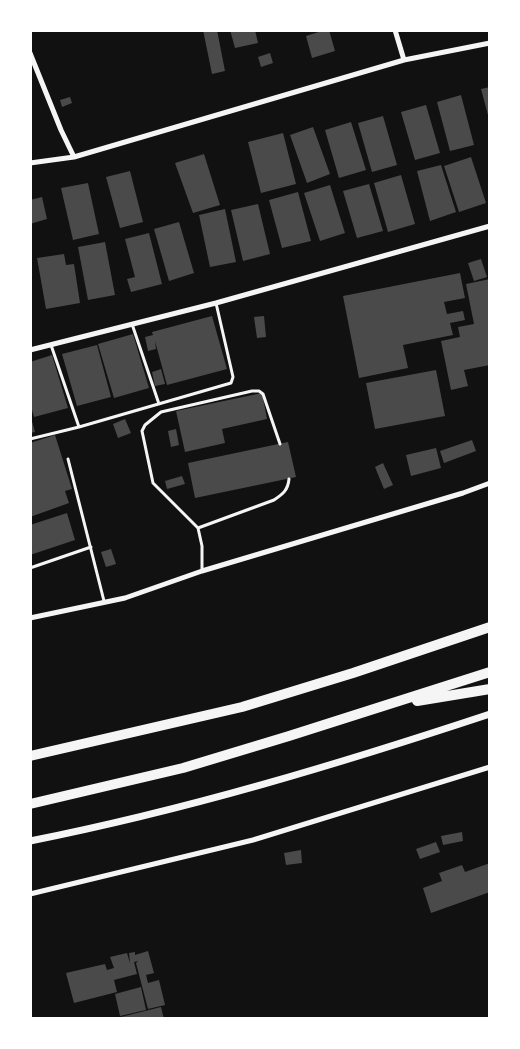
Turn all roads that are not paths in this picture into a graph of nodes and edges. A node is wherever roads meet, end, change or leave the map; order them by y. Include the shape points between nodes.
1 (395, 30) edge
2 (490, 43) edge
3 (30, 53) edge
4 (404, 60) junction
5 (74, 157) junction
6 (30, 163) edge
7 (490, 226) edge
8 (216, 303) junction
9 (132, 324) junction
10 (51, 345) junction
11 (30, 350) edge
12 (159, 404) junction
13 (79, 427) junction
14 (30, 439) edge
15 (280, 444) dead end
16 (68, 459) dead end
17 (289, 479) dead end
18 (490, 483) edge
19 (198, 528) junction
20 (91, 548) junction
21 (30, 568) edge
22 (202, 571) junction
23 (104, 603) junction
24 (30, 618) edge
25 (490, 627) edge
26 (490, 672) edge
27 (490, 689) edge
28 (387, 706) junction
29 (490, 714) edge
30 (30, 756) edge
31 (490, 767) edge
32 (30, 804) edge
33 (30, 841) edge
34 (30, 894) edge

1 - 4 street
2 - 4 street
3 - 5 street
4 - 5 street
5 - 6 street
7 - 8 street
8 - 9 street
8 - 12 lane via 232,380 227,386
9 - 10 street
9 - 12 lane
10 - 11 street
10 - 13 lane
12 - 13 lane
13 - 14 lane
15 - 19 lane via 259,391 161,412 145,425 142,437 153,483
16 - 20 lane
17 - 19 lane via 287,489 274,500
18 - 22 street
19 - 22 lane
20 - 21 lane
20 - 23 lane
22 - 23 street
23 - 24 street
25 - 30 highway via 242,706
26 - 28 highway
27 - 28 highway
28 - 32 highway via 183,768
29 - 33 street via 232,794
31 - 34 street via 253,840

